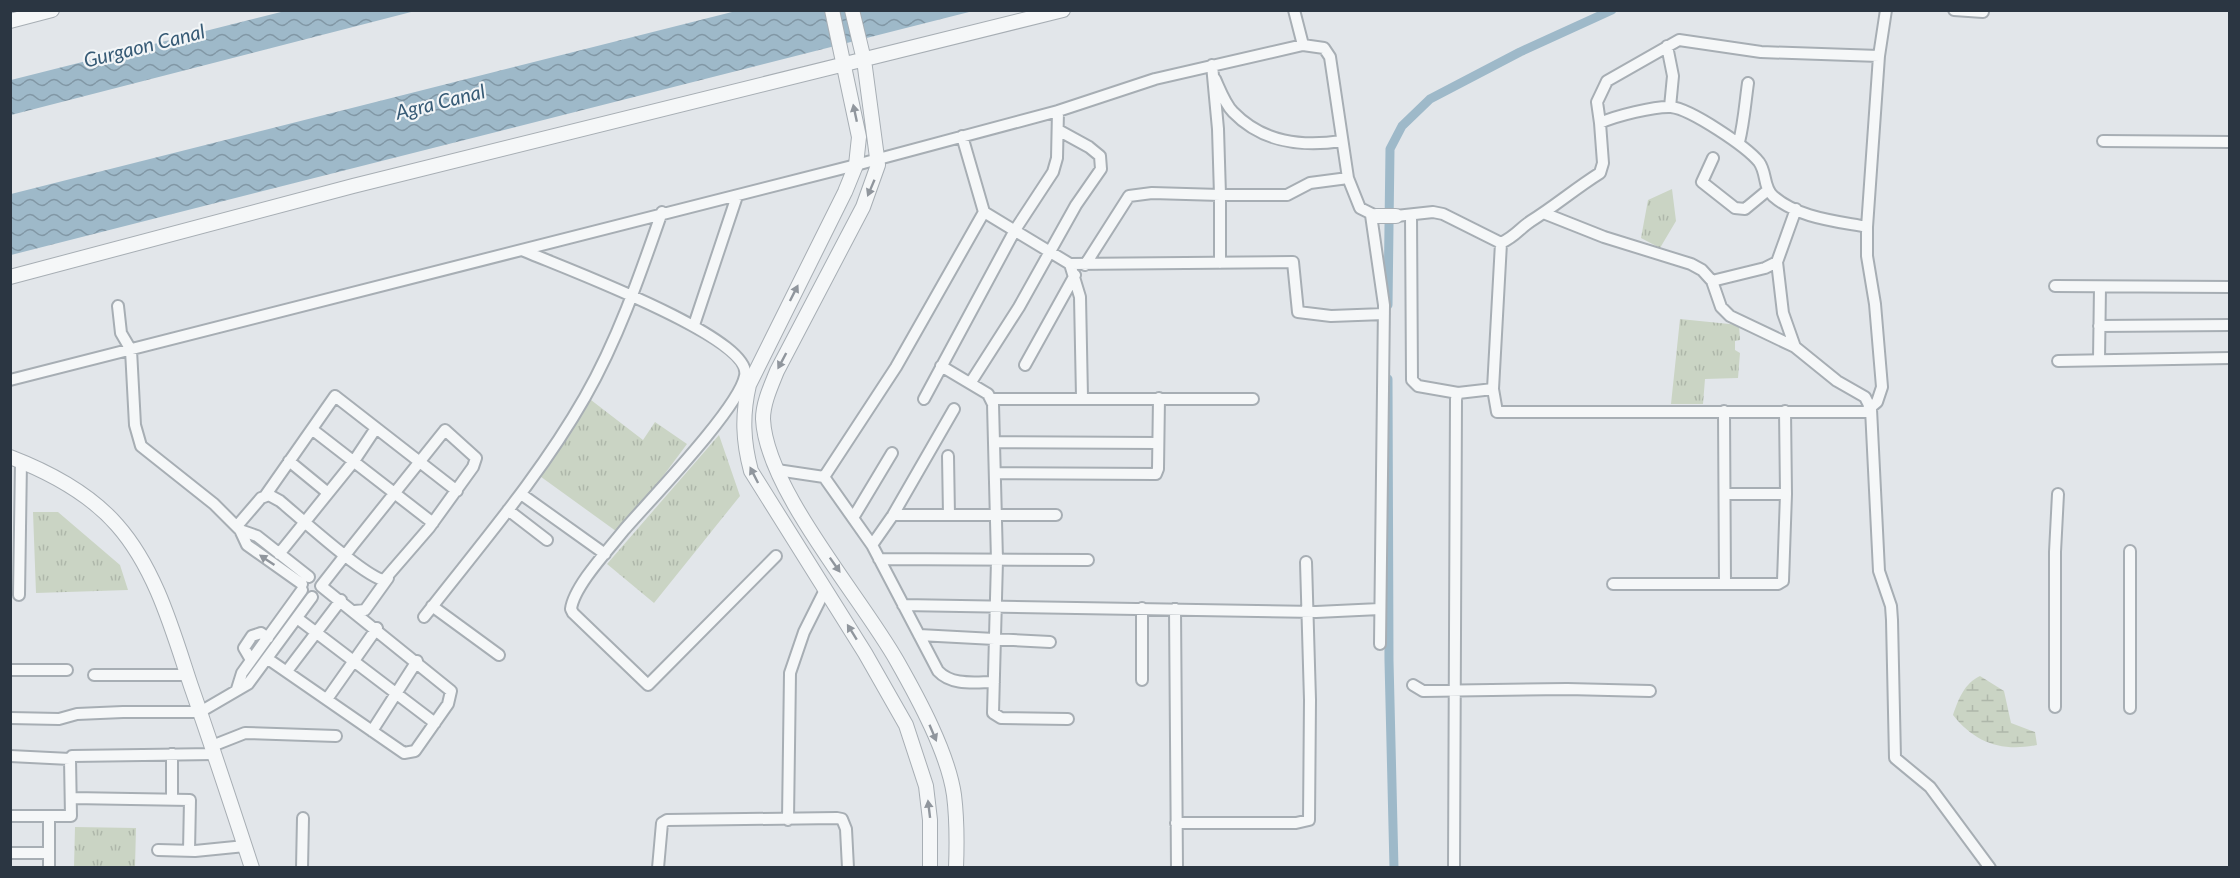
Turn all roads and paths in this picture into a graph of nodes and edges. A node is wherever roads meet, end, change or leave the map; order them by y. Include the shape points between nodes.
1 (52, 10) edge
2 (832, 10) edge
3 (852, 10) edge
4 (1063, 10) edge
5 (1294, 10) edge
6 (1886, 10) edge
7 (1954, 10) edge
8 (1983, 12) edge
9 (10, 21) edge
10 (1303, 45) junction
11 (1667, 46) junction
12 (863, 54) junction
13 (1878, 56) junction
14 (845, 66) junction
15 (1212, 70) junction
16 (1748, 83) dead end
17 (1670, 107) junction
18 (1058, 111) junction
19 (1600, 123) junction
20 (1058, 130) junction
21 (962, 136) junction
22 (1342, 141) junction
23 (2103, 141) dead end
24 (1739, 142) junction
25 (2229, 142) edge
26 (879, 157) junction
27 (1713, 158) dead end
28 (856, 165) junction
29 (1348, 178) junction
30 (1768, 190) junction
31 (1220, 195) junction
32 (737, 196) junction
33 (1796, 209) junction
34 (662, 212) junction
35 (984, 212) junction
36 (1546, 214) junction
37 (1411, 215) junction
38 (1374, 216) junction
39 (1396, 216) joint
40 (1867, 227) junction
41 (1015, 230) junction
42 (1501, 243) junction
43 (522, 250) junction
44 (1050, 251) junction
45 (1777, 262) junction
46 (1220, 263) junction
47 (1070, 264) junction
48 (1085, 265) junction
49 (1075, 275) junction
50 (10, 277) edge
51 (1712, 281) junction
52 (2055, 286) dead end
53 (2100, 286) junction
54 (2229, 287) edge
55 (633, 296) junction
56 (118, 306) dead end
57 (1384, 314) junction
58 (694, 325) junction
59 (2229, 325) edge
60 (2098, 326) junction
61 (1795, 347) junction
62 (131, 350) junction
63 (2229, 358) edge
64 (2098, 359) junction
65 (2058, 361) dead end
66 (1025, 365) dead end
67 (941, 366) junction
68 (10, 380) edge
69 (971, 382) junction
70 (1493, 389) junction
71 (1458, 393) junction
72 (1082, 397) junction
73 (1159, 398) junction
74 (924, 399) dead end
75 (992, 399) junction
76 (1253, 399) dead end
77 (954, 409) dead end
78 (1871, 409) junction
79 (1724, 411) junction
80 (1785, 411) junction
81 (376, 428) junction
82 (313, 430) junction
83 (994, 442) junction
84 (1158, 443) junction
85 (892, 453) dead end
86 (948, 456) dead end
87 (16, 459) edge
88 (289, 461) junction
89 (354, 461) junction
90 (419, 462) junction
91 (777, 470) junction
92 (995, 473) junction
93 (824, 477) junction
94 (457, 491) junction
95 (328, 493) junction
96 (394, 493) junction
97 (521, 494) junction
98 (1726, 494) junction
99 (1786, 494) junction
100 (2058, 494) dead end
101 (265, 496) junction
102 (508, 510) junction
103 (893, 515) junction
104 (949, 515) junction
105 (996, 515) junction
106 (1056, 515) dead end
107 (853, 518) junction
108 (305, 522) junction
109 (433, 523) junction
110 (238, 528) junction
111 (547, 540) dead end
112 (872, 545) junction
113 (2130, 551) dead end
114 (279, 554) junction
115 (345, 554) junction
116 (605, 554) junction
117 (776, 555) dead end
118 (879, 559) junction
119 (997, 560) junction
120 (1088, 560) dead end
121 (1306, 562) dead end
122 (388, 578) junction
123 (304, 584) junction
124 (1612, 584) dead end
125 (1725, 584) junction
126 (321, 586) junction
127 (825, 590) junction
128 (19, 595) dead end
129 (312, 597) junction
130 (340, 600) junction
131 (903, 605) junction
132 (432, 606) junction
133 (996, 606) junction
134 (1142, 608) junction
135 (1175, 609) junction
136 (1380, 609) junction
137 (355, 611) junction
138 (1308, 611) junction
139 (424, 617) dead end
140 (297, 618) junction
141 (377, 628) junction
142 (316, 633) junction
143 (919, 635) junction
144 (995, 639) junction
145 (1050, 642) dead end
146 (1380, 644) dead end
147 (499, 655) dead end
148 (268, 659) junction
149 (251, 661) junction
150 (354, 661) junction
151 (417, 661) junction
152 (10, 670) edge
153 (67, 670) dead end
154 (259, 670) junction
155 (287, 671) junction
156 (94, 675) dead end
157 (188, 675) junction
158 (1142, 680) dead end
159 (994, 682) junction
160 (1413, 685) dead end
161 (237, 689) junction
162 (1650, 691) dead end
163 (1453, 692) junction
164 (396, 693) junction
165 (327, 699) junction
166 (2055, 707) dead end
167 (2130, 708) dead end
168 (200, 712) junction
169 (10, 718) edge
170 (1068, 719) dead end
171 (435, 723) junction
172 (372, 731) junction
173 (336, 736) dead end
174 (213, 750) junction
175 (171, 754) junction
176 (10, 756) edge
177 (70, 759) junction
178 (72, 798) junction
179 (172, 800) junction
180 (10, 816) edge
181 (49, 816) junction
182 (303, 818) dead end
183 (788, 820) junction
184 (1176, 823) junction
185 (245, 846) junction
186 (158, 850) dead end
187 (189, 851) junction
188 (10, 853) edge
189 (49, 853) junction
190 (49, 867) edge
191 (252, 867) edge
192 (302, 867) edge
193 (658, 867) edge
194 (848, 867) edge
195 (930, 867) edge
196 (957, 867) edge
197 (1177, 867) edge
198 (1454, 867) edge
199 (1990, 867) edge

1 - 9 street
2 - 14 street
3 - 12 street
4 - 12 street
5 - 10 street
6 - 13 street
7 - 8 street
10 - 15 street
10 - 22 street via 1324,48 1330,57
11 - 13 street via 1687,40 1761,52
11 - 17 street via 1673,76
11 - 19 street via 1607,81 1597,102
12 - 14 street
12 - 26 street
13 - 40 street
28 -> 14 street via 859,136
14 - 50 street via 365,183
15 - 18 street via 1155,79
15 - 22 street via 1232,111 1258,132 1291,144
15 - 31 street
16 - 24 street
17 - 19 street
17 - 24 street via 1685,111
18 - 20 street
18 - 21 street
19 - 36 street via 1602,169
20 - 41 street via 1056,165
20 - 44 street via 1089,147 1102,162
21 - 26 street
21 - 35 street
22 - 29 street
23 - 25 street
24 - 30 street via 1762,166
26 - 28 street
26 -> 91 street via 863,207 767,396 763,417 766,440
27 - 30 street via 1702,182 1735,208 1745,209
28 - 32 street
127 -> 28 street via 751,471 745,447 744,412 755,369
29 - 31 street via 1310,183 1287,195
29 - 38 street via 1356,203
30 - 33 street
31 - 46 street
31 - 48 street via 1129,196
32 - 34 street
32 - 58 street
33 - 40 street
33 - 45 street
34 - 43 street
34 - 55 street
35 - 41 street
35 - 93 street via 896,367
36 - 42 street
36 - 51 street via 1691,264
37 - 39 street
37 - 42 street via 1443,214
37 - 71 street via 1412,380 1418,386
38 - 39 street
38 - 57 street
40 - 78 street via 1882,377 1880,395
41 - 44 street
41 - 67 street
42 - 70 street
43 - 55 street
43 - 62 street
44 - 47 street
44 - 69 street
45 - 51 street
45 - 61 street via 1781,303
46 - 48 street
46 - 57 street via 1293,262 1296,305 1302,314
47 - 48 street
47 - 49 street
49 - 66 street
49 - 72 street via 1080,297
51 - 61 street via 1721,307 1730,316
52 - 53 street
53 - 54 street
53 - 60 street
55 - 58 street
55 - 97 street via 586,395
56 - 62 street via 122,333
57 - 136 street
58 - 116 street via 742,360 746,376 728,409
59 - 60 street
60 - 64 street
61 - 78 street via 1837,381 1865,397
62 - 68 street
62 - 110 street via 135,425 141,446
63 - 64 street
64 - 65 street
67 - 69 street
67 - 74 street
69 - 75 street
70 - 71 street
70 - 79 street via 1495,409 1502,413
71 - 163 street
72 - 73 street
72 - 75 street
73 - 76 street
73 - 84 street
75 - 83 street
77 - 103 street
78 - 80 street via 1860,413
78 - 199 street via 1879,571 1892,620 1895,758 1930,787
79 - 80 street
79 - 98 street
80 - 99 street
81 - 82 street via 335,396
81 - 89 street
81 - 90 street
82 - 88 street
82 - 89 street
83 - 84 street
83 - 92 street
84 - 92 street via 1156,474
85 - 107 street
86 - 104 street
87 - 128 street
87 - 157 street via 54,476 117,525 140,558
88 - 95 street
88 - 101 street
89 - 95 street
89 - 96 street
90 - 94 street
90 - 94 street via 446,430 476,458
90 - 96 street
91 - 93 street
91 -> 196 street via 802,517 897,660 927,720 954,793
92 - 105 street
93 - 107 street
94 - 109 street
95 - 108 street
96 - 109 street
96 - 115 street
97 - 102 street
97 - 116 street
98 - 99 street
98 - 125 street
99 - 125 street via 1783,581
100 - 166 street
101 - 108 street via 273,497
101 - 110 street
102 - 111 street
102 - 132 street
103 - 104 street
103 - 112 street
104 - 105 street
105 - 106 street
105 - 119 street
107 - 112 street
108 - 114 street
108 - 115 street
109 - 122 street
110 - 114 street via 257,536
123 -> 110 street via 247,545
112 - 118 street
113 - 167 street
114 - 123 street
115 - 122 street via 374,578
115 - 126 street
116 - 117 street via 574,598 571,609 648,685
118 - 119 street
118 - 131 street
119 - 120 street
119 - 133 street
121 - 138 street
122 - 137 street via 365,610
123 - 126 street via 318,580
123 - 129 street
123 - 149 street
124 - 125 street
126 - 129 street via 320,592
126 - 130 street
127 - 183 street via 804,632 790,673
195 -> 127 street via 930,820 917,753 900,714
129 - 140 street
130 - 137 street
130 - 142 street
131 - 133 street
131 - 143 street
132 - 139 street
132 - 147 street
133 - 134 street
133 - 144 street
134 - 135 street
134 - 158 street
135 - 138 street
135 - 184 street
136 - 138 street
136 - 146 street
137 - 141 street
138 - 184 street via 1309,820
140 - 142 street
140 - 148 street
141 - 150 street
141 - 151 street
142 - 150 street
142 - 155 street
143 - 144 street
143 - 159 street via 945,678
144 - 145 street
144 - 159 street
148 - 154 street
148 - 155 street
149 - 154 street
149 - 161 street
150 - 164 street
150 - 165 street
151 - 164 street
151 - 171 street via 451,691 448,704
152 - 153 street
154 - 161 street via 248,684
155 - 165 street
156 - 157 street
157 - 168 street
159 - 170 street via 995,716
160 - 163 street via 1423,691
161 - 168 street
162 - 163 street
163 - 198 street
164 - 171 street
164 - 172 street
165 - 172 street
168 - 169 street
168 - 174 street
171 - 172 street via 411,754
173 - 174 street via 244,733
174 - 175 street
174 - 185 street
175 - 177 street
175 - 179 street
176 - 177 street
177 - 178 street
178 - 179 street
178 - 181 street via 71,816
179 - 187 street via 190,800 192,804
180 - 181 street
181 - 189 street
182 - 192 street
183 - 193 street via 667,820 660,830
183 - 194 street via 842,819
184 - 197 street
185 - 187 street
185 - 191 street
186 - 187 street
188 - 189 street
189 - 190 street

